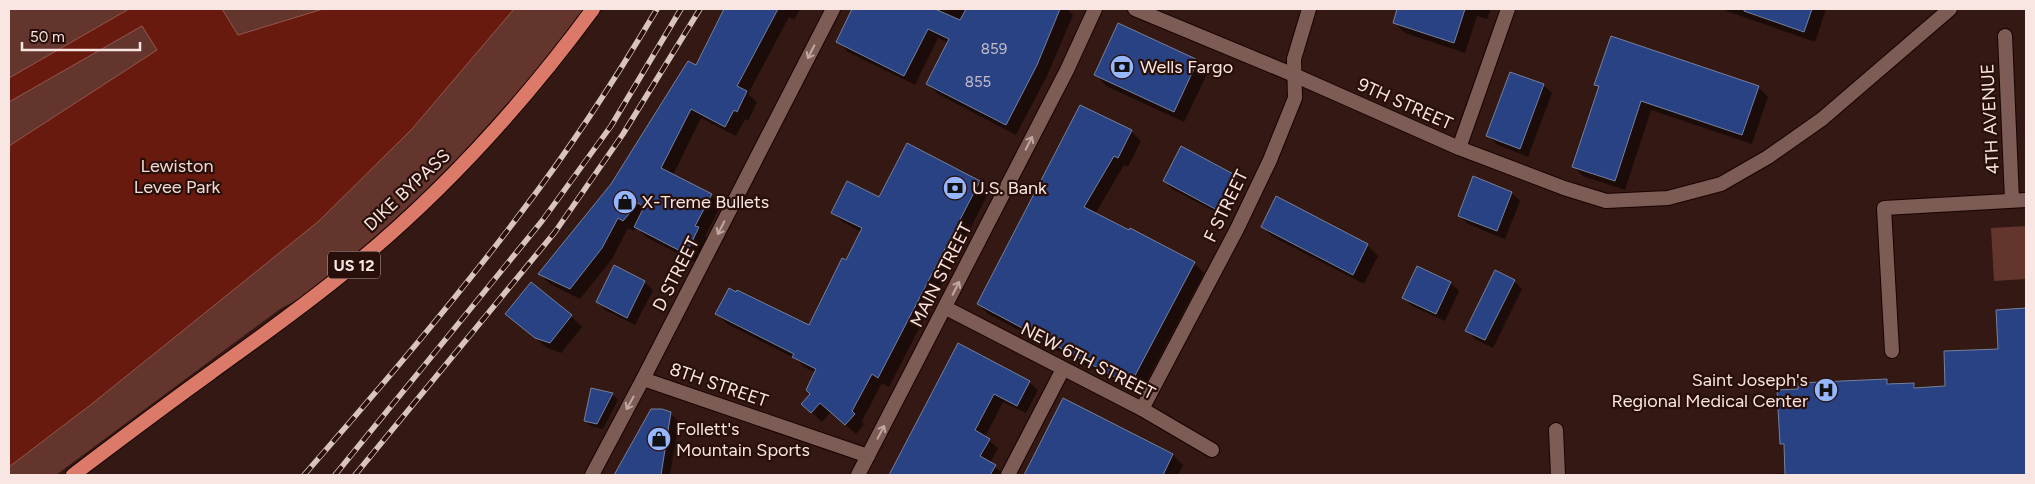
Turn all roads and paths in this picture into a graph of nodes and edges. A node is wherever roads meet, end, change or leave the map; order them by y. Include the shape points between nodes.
1 (593, 9) edge
2 (833, 9) edge
3 (1095, 9) edge
4 (1135, 9) edge
5 (1308, 9) edge
6 (1508, 9) edge
7 (1950, 9) edge
8 (2004, 36) dead end
9 (1294, 75) junction
10 (1459, 148) junction
11 (2019, 200) edge
12 (946, 308) junction
13 (1892, 351) dead end
14 (1063, 369) junction
15 (643, 379) junction
16 (1142, 409) junction
17 (1556, 430) dead end
18 (1212, 450) dead end
19 (868, 456) junction
20 (73, 475) edge
21 (592, 475) edge
22 (858, 475) edge
23 (1008, 475) edge
24 (1558, 475) edge

1 - 20 highway, DIKE BYPASS / US 12 via 506,118 406,219 286,319
2 -> 15 main road, D STREET
12 -> 3 main road, MAIN STREET
4 - 9 main road, 9TH STREET
5 - 9 main road, F STREET via 1294,59
6 - 10 main road
7 - 10 main road, 9TH STREET via 1822,119 1768,157 1720,184 1668,198 1606,201
8 - 11 main road, 4TH AVENUE
9 - 10 main road, 9TH STREET
9 - 16 main road, F STREET via 1295,98 1270,160
11 - 13 main road via 1884,208
12 - 14 main road, NEW 6TH STREET
19 -> 12 main road, MAIN STREET
14 - 16 main road, NEW 6TH STREET
14 - 23 main road
15 - 19 main road, 8TH STREET
15 -> 21 main road, D STREET
16 - 18 main road, NEW 6TH STREET
17 - 24 main road
19 - 22 main road, MAIN STREET

